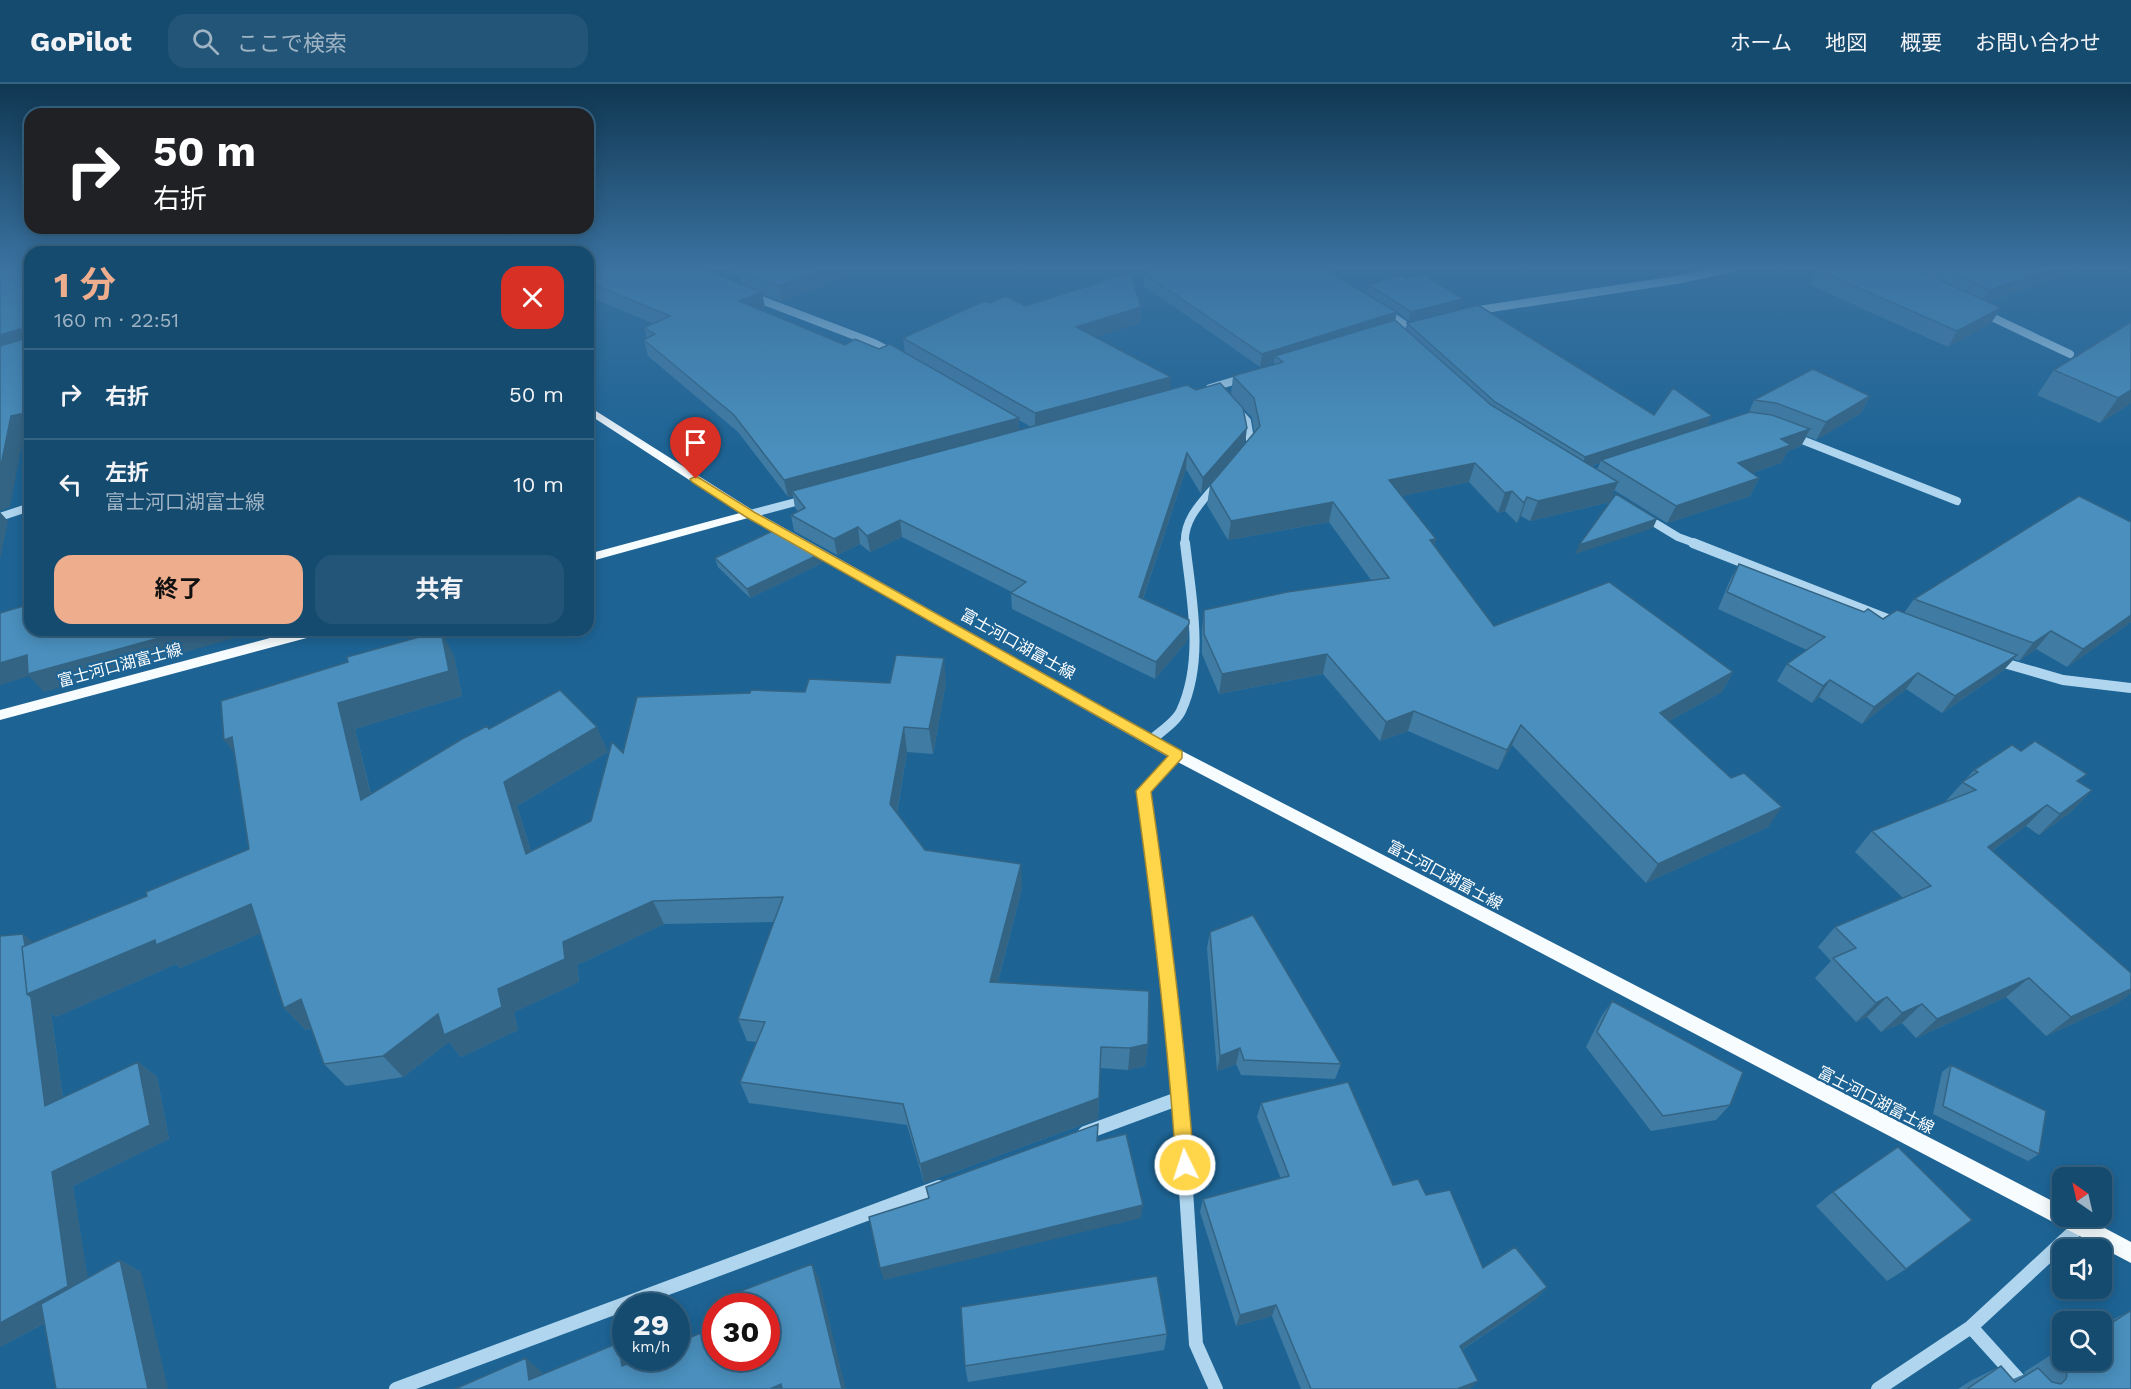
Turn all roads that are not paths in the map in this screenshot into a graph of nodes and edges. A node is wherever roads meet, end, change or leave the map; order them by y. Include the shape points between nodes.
1 (837, 329) edge
2 (2016, 329) edge
3 (2070, 354) dead end
4 (903, 358) edge
5 (1259, 373) edge
6 (1215, 387) junction
7 (1204, 390) edge
8 (594, 413) edge
9 (1786, 434) edge
10 (1244, 454) edge
11 (1223, 478) edge
12 (818, 496) edge
13 (1957, 501) dead end
14 (24, 509) edge
15 (1639, 513) edge
16 (750, 514) junction
17 (0, 517) edge
18 (594, 556) edge
19 (1908, 627) edge
20 (296, 636) edge
21 (1992, 660) edge
22 (2131, 688) edge
23 (0, 715) edge
24 (1151, 740) junction
25 (1178, 755) junction
26 (1180, 1098) junction
27 (1068, 1139) edge
28 (956, 1181) edge
29 (2052, 1211) edge
30 (2079, 1227) edge
31 (2082, 1227) edge
32 (2131, 1253) edge
33 (1971, 1327) junction
34 (396, 1389) edge
35 (1216, 1389) edge
36 (1878, 1389) edge
37 (2027, 1389) edge

1 - 4 street
2 - 3 street
5 - 6 street
6 - 7 street
6 - 10 street via 1247,421 1251,446
8 - 16 main road, 富士河口湖富士線
9 - 13 street
11 - 24 street via 1184,530 1195,637 1192,672 1180,713
12 - 16 street
14 - 17 street
15 - 19 street via 1678,537
16 - 18 main road
16 - 24 main road, 富士河口湖富士線
20 - 23 main road, 富士河口湖富士線
21 - 22 street via 2053,680
24 - 25 main road, 富士河口湖富士線
25 - 26 street via 1144,791
25 - 29 main road, 富士河口湖富士線
26 - 27 street
26 - 35 street via 1196,1344
28 - 34 street
30 - 33 street
31 - 32 main road, 富士河口湖富士線
33 - 36 street
33 - 37 street

